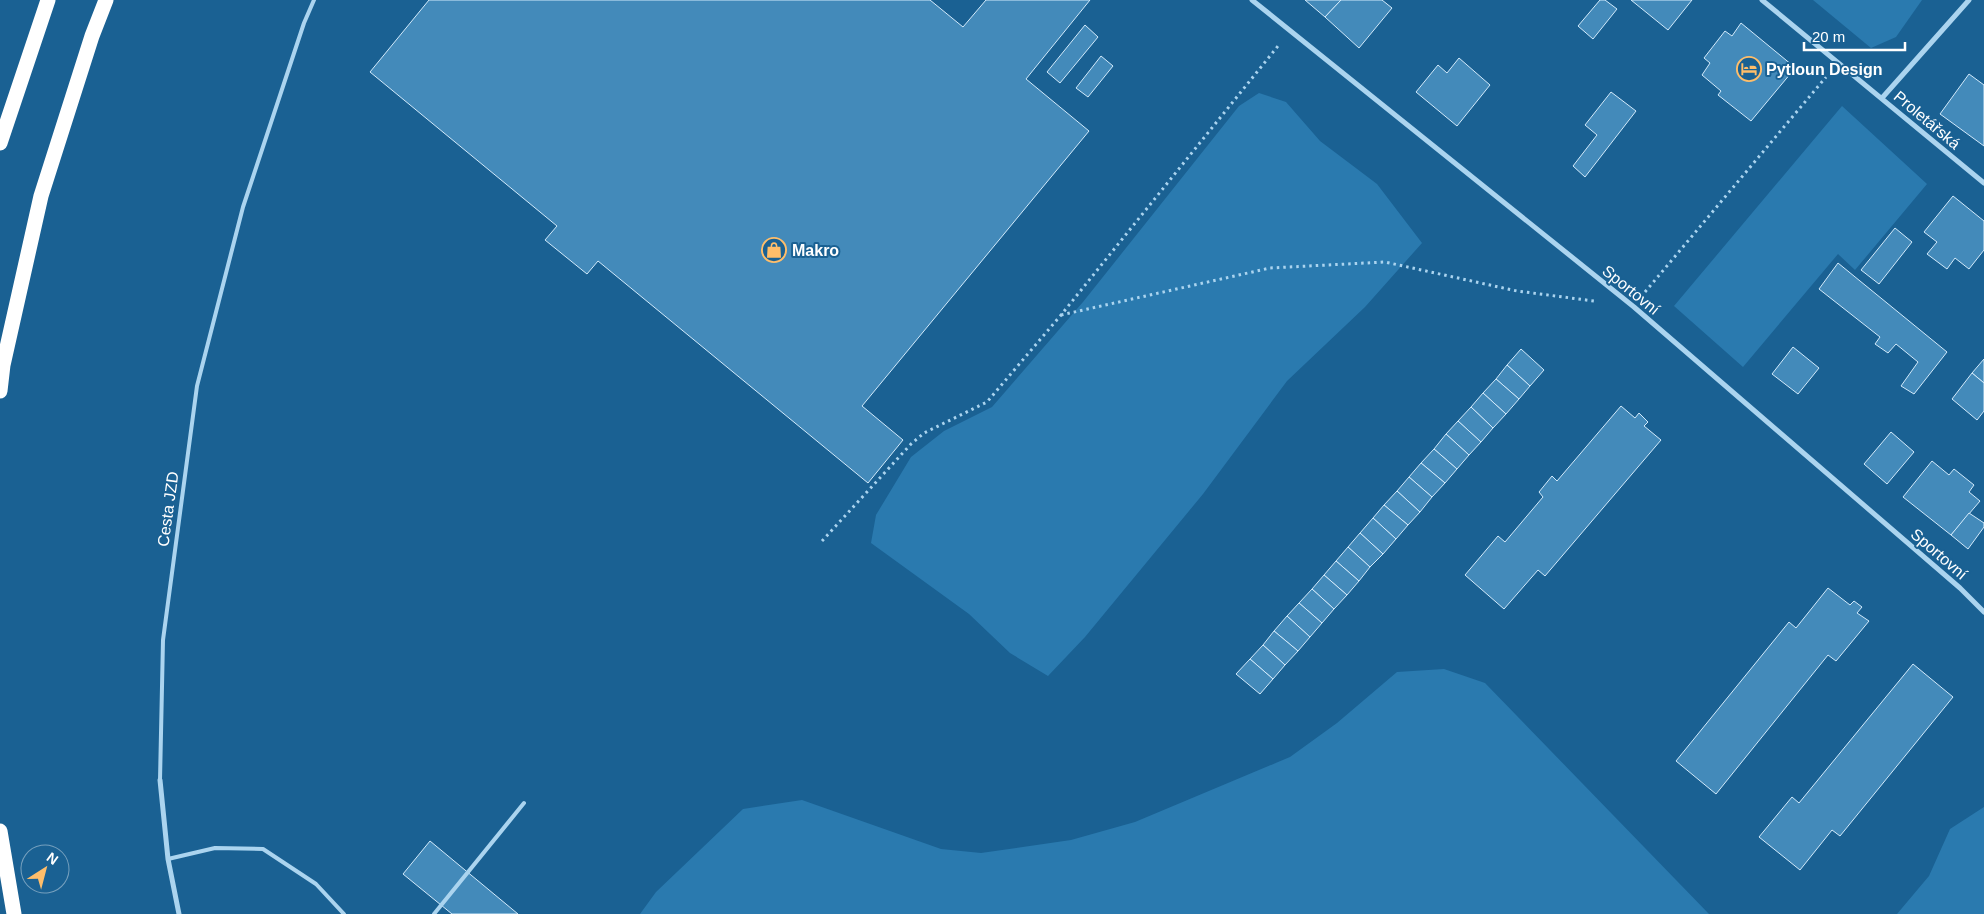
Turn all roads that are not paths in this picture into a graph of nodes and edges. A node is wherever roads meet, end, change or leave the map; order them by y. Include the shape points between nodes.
1 (48, 0) edge
2 (106, 0) edge
3 (314, 0) edge
4 (1252, 0) edge
5 (1762, 0) edge
6 (1968, 0) edge
7 (1882, 98) junction
8 (0, 143) edge
9 (1984, 183) edge
10 (0, 391) edge
11 (1984, 612) edge
12 (160, 780) joint
13 (524, 803) dead end
14 (0, 831) edge
15 (168, 858) junction
16 (14, 914) edge
17 (179, 914) edge
18 (344, 914) edge
19 (434, 914) edge

1 - 8 highway
2 - 10 highway via 41,196
3 - 12 lane, Cesta JZD via 243,207 197,386 163,640
4 - 11 street, Sportovní via 1634,306
5 - 7 street, Proletářská
6 - 7 street
7 - 9 street, Proletářská
12 - 15 street, Cesta JZD
13 - 19 lane
14 - 16 highway
15 - 17 street, Cesta JZD
15 - 18 lane via 215,848 263,849 316,884

